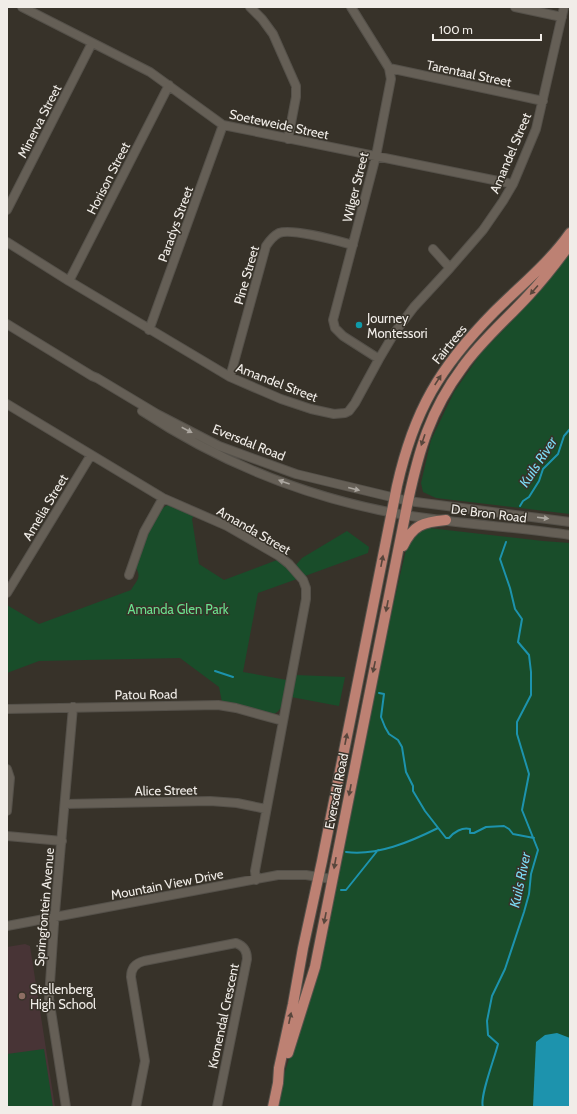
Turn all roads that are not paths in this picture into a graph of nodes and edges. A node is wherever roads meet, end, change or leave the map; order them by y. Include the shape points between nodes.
1 (22, 7) edge
2 (250, 7) edge
3 (350, 7) edge
4 (515, 7) edge
5 (564, 7) edge
6 (562, 17) junction
7 (92, 43) junction
8 (389, 68) junction
9 (169, 85) junction
10 (543, 101) junction
11 (223, 125) junction
12 (288, 139) junction
13 (376, 156) junction
14 (513, 184) junction
15 (7, 210) edge
16 (570, 233) edge
17 (7, 242) edge
18 (570, 244) edge
19 (353, 245) junction
20 (433, 249) dead end
21 (450, 268) junction
22 (69, 281) junction
23 (7, 324) edge
24 (149, 330) junction
25 (379, 359) junction
26 (92, 376) junction
27 (230, 377) junction
28 (7, 404) edge
29 (91, 455) junction
30 (163, 498) junction
31 (394, 499) junction
32 (408, 501) junction
33 (392, 512) junction
34 (405, 515) junction
35 (446, 520) junction
36 (570, 522) edge
37 (570, 535) edge
38 (398, 556) junction
39 (129, 575) dead end
40 (7, 593) edge
41 (73, 707) junction
42 (7, 709) edge
43 (283, 721) junction
44 (7, 769) edge
45 (65, 804) junction
46 (266, 809) junction
47 (7, 811) edge
48 (7, 836) edge
49 (62, 842) junction
50 (318, 877) junction
51 (256, 880) junction
52 (332, 880) junction
53 (55, 918) junction
54 (7, 926) edge
55 (278, 1083) junction
56 (66, 1107) edge
57 (136, 1107) edge
58 (217, 1107) edge
59 (272, 1107) edge

1 - 7 street, Soeteweide Street
2 - 12 street via 273,34 296,86
3 - 8 street
4 - 6 street
5 - 6 street, Amandel Street
6 - 10 street, Amandel Street
7 - 9 street, Soeteweide Street via 150,72
7 - 15 street, Minerva Street
8 - 10 street, Tarentaal Street
8 - 13 street, Wilger Street via 390,84
9 - 11 street, Soeteweide Street
9 - 22 street, Horison Street
10 - 14 street, Amandel Street via 536,129
11 - 12 street, Soeteweide Street
11 - 24 street, Paradys Street
12 - 13 street, Soeteweide Street
13 - 14 street, Soeteweide Street
13 - 19 street, Wilger Street
14 - 21 street, Amandel Street via 483,230
31 -> 16 main road, Fairtrees via 413,428 436,382 464,344 548,260
17 - 22 street, Amandel Street
18 -> 32 main road, Fairtrees via 528,297 473,354 451,384 424,436
19 - 25 street, Wilger Street via 333,315 334,324 343,336
19 - 27 street, Pine Street via 294,232 279,233 272,237 266,246
20 - 21 street
21 - 25 street, Amandel Street via 414,307
22 - 24 street, Amandel Street
23 - 26 street, Eversdal Road
24 - 27 street, Amandel Street
25 - 27 street, Amandel Street via 356,403 341,415 281,399
26 -> 31 street, Eversdal Road via 219,446 296,474
33 -> 26 street, Eversdal Road via 321,495 242,466 180,435
28 - 29 street, Amanda Street
29 - 30 street, Amanda Street
29 - 40 street, Amelia Street
30 - 39 street via 144,532
30 - 43 street, Amanda Street via 227,526 255,542 289,564 303,580 306,600
31 - 32 street, Eversdal Road
31 - 33 main road, Fairtrees
32 - 34 main road, Fairtrees
32 -> 36 street, De Bron Road
33 - 34 street, Eversdal Road
50 -> 33 main road, Eversdal Road
34 - 35 street, De Bron Road
34 - 38 main road, Eversdal Road
35 - 37 street, De Bron Road
35 - 38 main road via 430,522 416,528 407,537
38 -> 52 main road, Eversdal Road
41 - 42 street, Patou Road
41 - 43 street, Patou Road via 218,705
41 - 45 street, Springfontein Avenue
43 - 46 street, Amanda Street
44 - 47 street via 10,778
45 - 46 street, Alice Street via 210,801
45 - 49 street, Springfontein Avenue
46 - 51 street, Amanda Street via 255,871
48 - 49 street
49 - 53 street, Springfontein Avenue
50 - 51 street, Mountain View Drive via 278,875
50 - 52 street, Mountain View Drive
55 -> 50 main road, Eversdal Road
51 - 53 street, Mountain View Drive
52 -> 55 main road, Eversdal Road via 309,987
53 - 54 street, Mountain View Drive
53 - 56 street, Springfontein Avenue via 49,1004
55 - 59 main road, Eversdal Road
57 - 58 street, Kronendal Crescent via 145,1061 131,977 133,968 144,960 236,944 244,948 247,959

